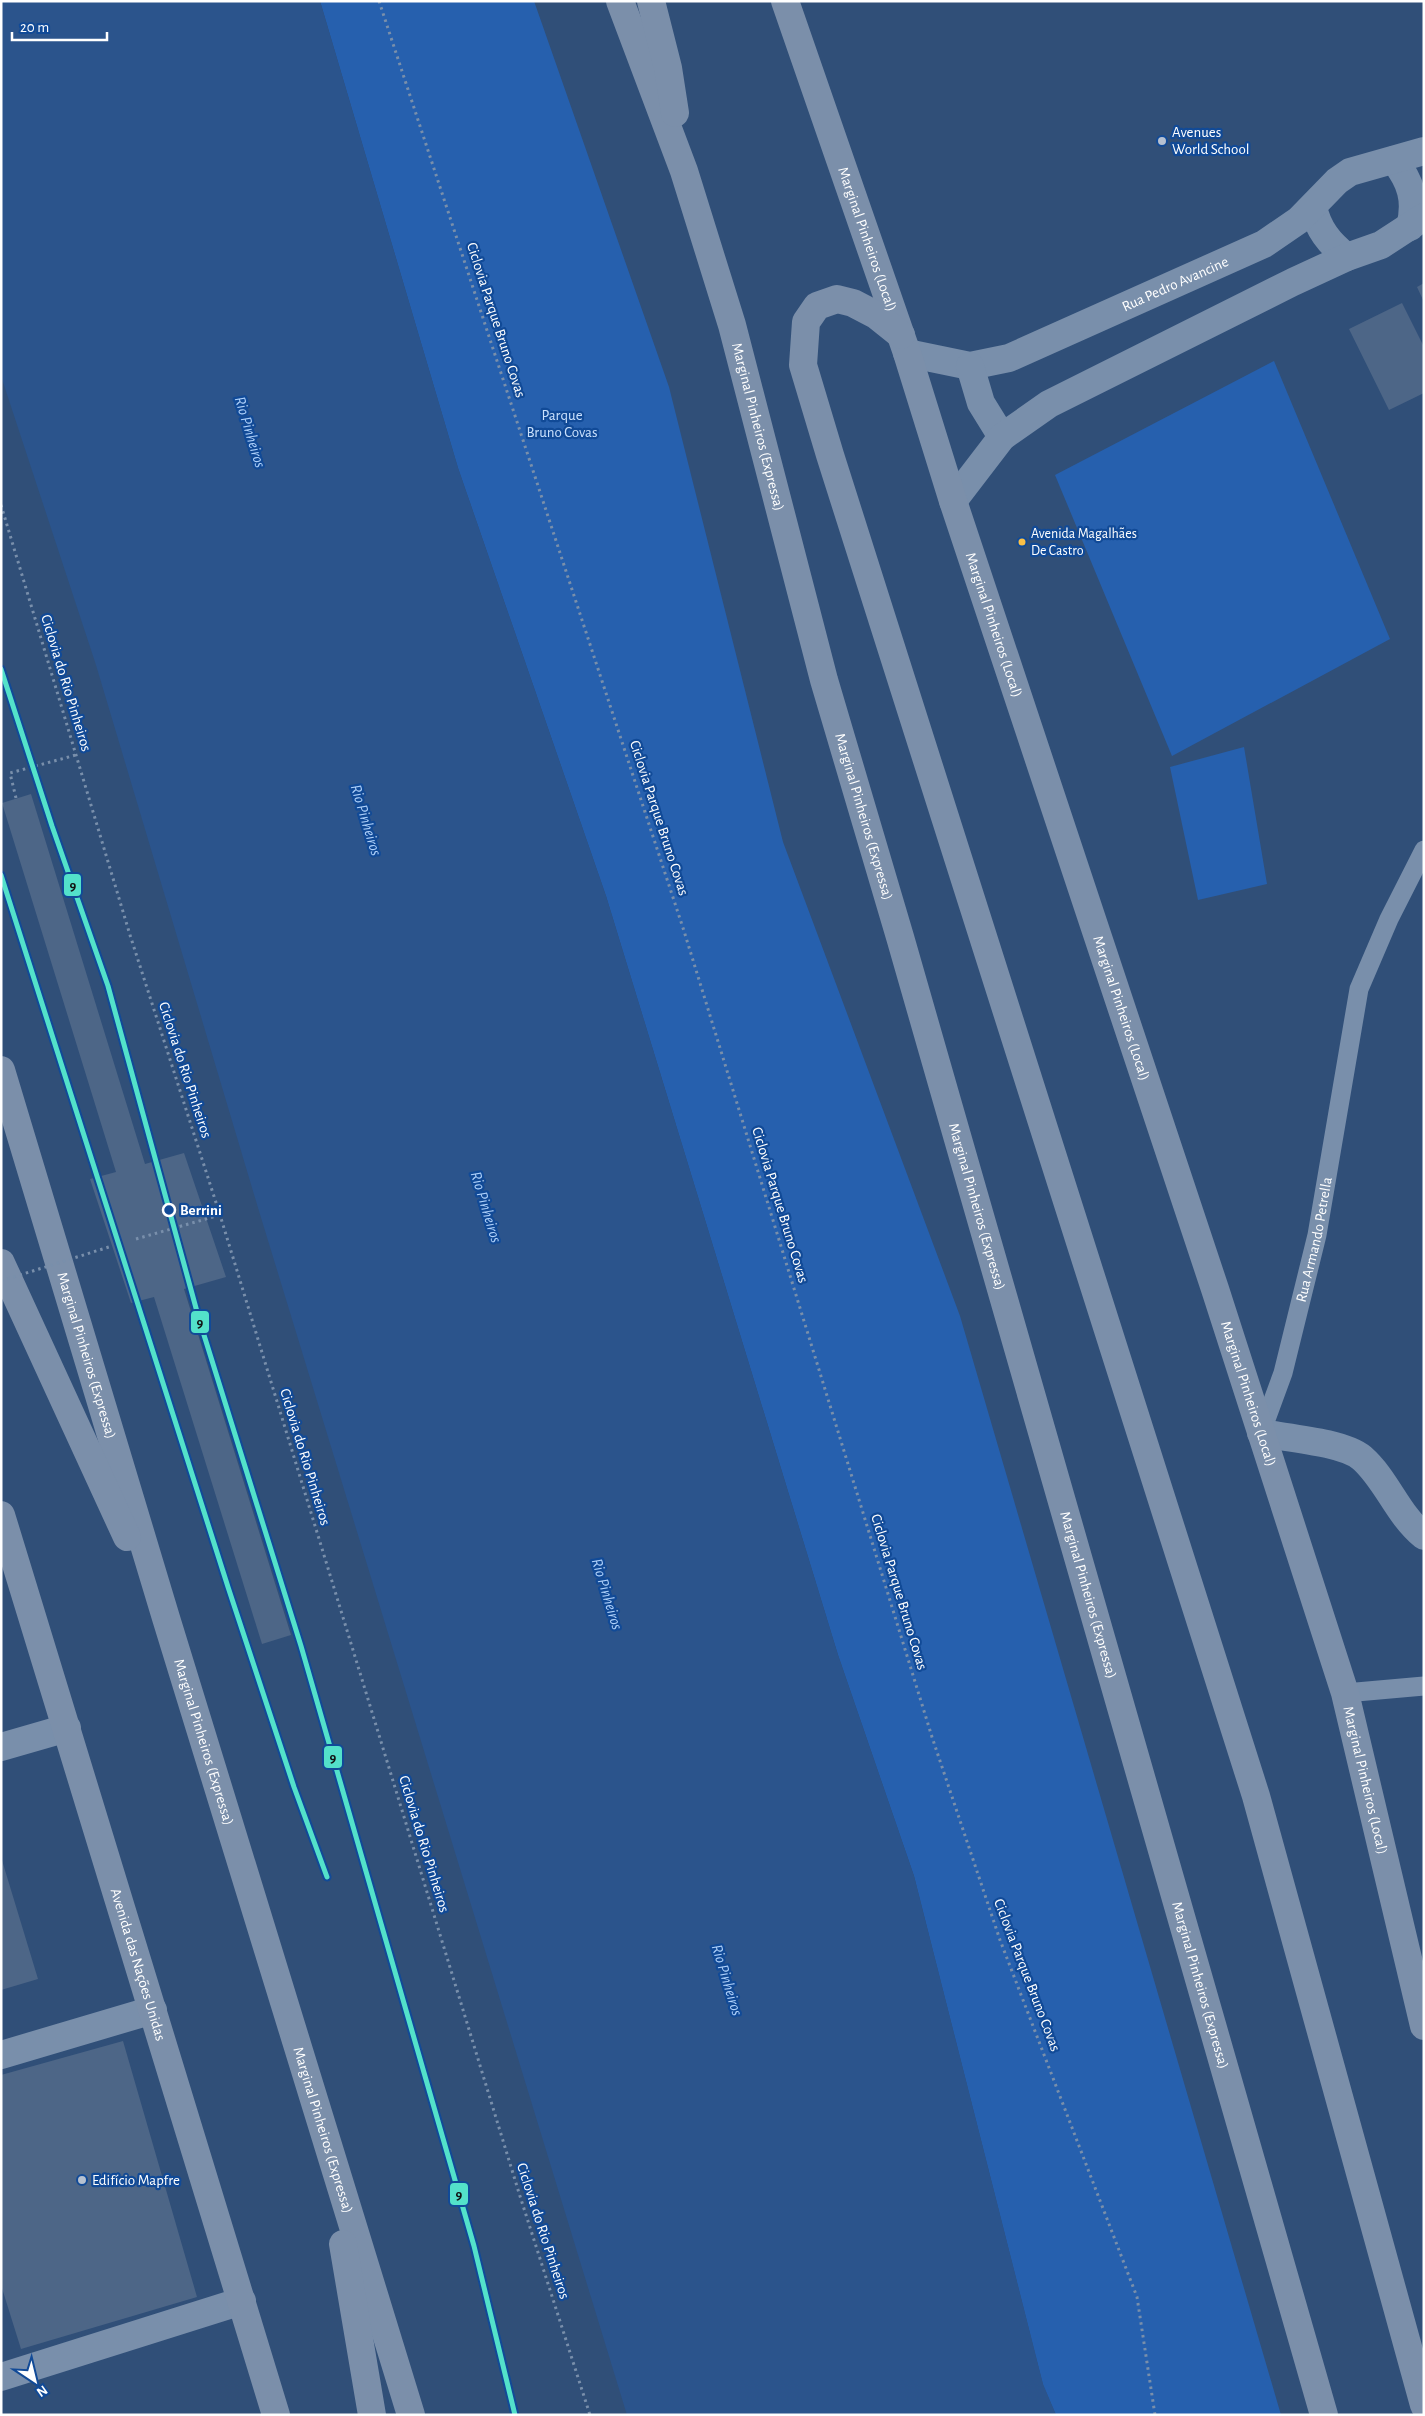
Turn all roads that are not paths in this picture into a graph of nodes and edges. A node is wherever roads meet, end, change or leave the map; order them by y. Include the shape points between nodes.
1 (620, 1) edge
2 (651, 1) edge
3 (785, 1) edge
4 (1424, 151) edge
5 (1394, 160) junction
6 (684, 171) junction
7 (1313, 207) junction
8 (1417, 222) edge
9 (1347, 257) junction
10 (904, 344) junction
11 (970, 366) junction
12 (1002, 437) junction
13 (953, 501) junction
14 (1424, 850) edge
15 (1, 1070) edge
16 (1, 1263) edge
17 (1261, 1434) junction
18 (1, 1515) edge
19 (1424, 1536) edge
20 (166, 1618) junction
21 (1424, 1686) edge
22 (1345, 1693) junction
23 (67, 1728) junction
24 (1, 1747) edge
25 (153, 2010) junction
26 (1424, 2026) edge
27 (1, 2054) edge
28 (328, 2143) junction
29 (242, 2301) junction
30 (1, 2377) edge
31 (1424, 2406) edge
32 (276, 2415) edge
33 (372, 2415) edge
34 (411, 2415) edge
35 (1324, 2415) edge

1 - 6 highway, Marginal Pinheiros (Expressa)
2 - 6 highway via 668,68
3 - 10 highway, Marginal Pinheiros (Local)
4 - 5 street, Rua Pedro Avancine
5 - 7 street, Rua Pedro Avancine via 1350,172
5 - 8 street via 1411,188
6 - 35 highway, Marginal Pinheiros (Expressa) via 732,325 824,680
7 - 9 street via 1323,234
7 - 11 street, Rua Pedro Avancine via 1264,244 1009,358
8 - 9 street via 1381,245
9 - 12 street via 1048,404
10 - 11 street, Rua Pedro Avancine
10 - 13 highway, Marginal Pinheiros (Local)
10 - 31 highway via 876,315 853,302 837,299 817,306 806,322 803,365 1256,1796
11 - 12 street via 981,403
12 - 13 street
13 - 17 highway, Marginal Pinheiros (Local)
14 - 17 lane, Rua Armando Petrella via 1388,919 1359,989 1317,1235 1283,1373
15 - 20 highway, Marginal Pinheiros (Expressa)
16 - 20 highway
17 - 19 street via 1336,1446 1361,1457 1409,1524
17 - 22 highway, Marginal Pinheiros (Local)
18 - 23 highway, Avenida das Nações Unidas
20 - 28 highway, Marginal Pinheiros (Expressa)
21 - 22 lane
22 - 26 highway, Marginal Pinheiros (Local)
23 - 24 street
23 - 25 highway, Avenida das Nações Unidas
25 - 27 street
25 - 29 highway, Avenida das Nações Unidas
28 - 33 highway
28 - 34 highway, Marginal Pinheiros (Expressa)
29 - 30 street
29 - 32 highway, Avenida das Nações Unidas

